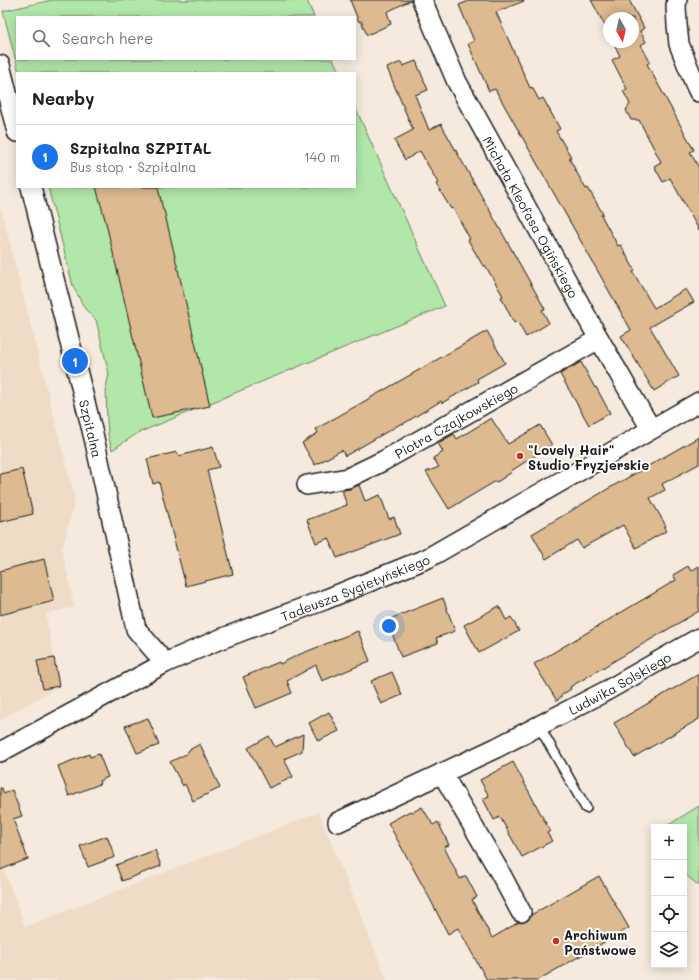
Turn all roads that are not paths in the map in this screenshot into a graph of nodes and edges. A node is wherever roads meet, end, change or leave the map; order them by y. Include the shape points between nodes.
1 (422, 0) edge
2 (677, 0) edge
3 (0, 65) edge
4 (699, 92) edge
5 (16, 128) edge
6 (31, 188) edge
7 (599, 339) junction
8 (699, 402) edge
9 (651, 429) junction
10 (307, 486) dead end
11 (699, 638) edge
12 (165, 663) junction
13 (539, 726) junction
14 (0, 752) edge
15 (442, 773) junction
16 (586, 808) dead end
17 (338, 822) dead end
18 (521, 912) dead end

1 - 7 street, Michała Kleofasa Ogińskiego via 456,82
2 - 4 street via 679,44
3 - 5 street
6 - 12 street, Szpitalna via 94,438 136,629
7 - 9 street, Michała Kleofasa Ogińskiego
7 - 10 street, Piotra Czajkowskiego via 383,461 348,478
8 - 9 street, Tadeusza Sygietyńskiego
9 - 12 street, Tadeusza Sygietyńskiego via 428,558
11 - 13 street, Ludwika Solskiego
12 - 14 street, Tadeusza Sygietyńskiego
13 - 15 street, Ludwika Solskiego
13 - 16 lane
15 - 17 street, Ludwika Solskiego
15 - 18 street

